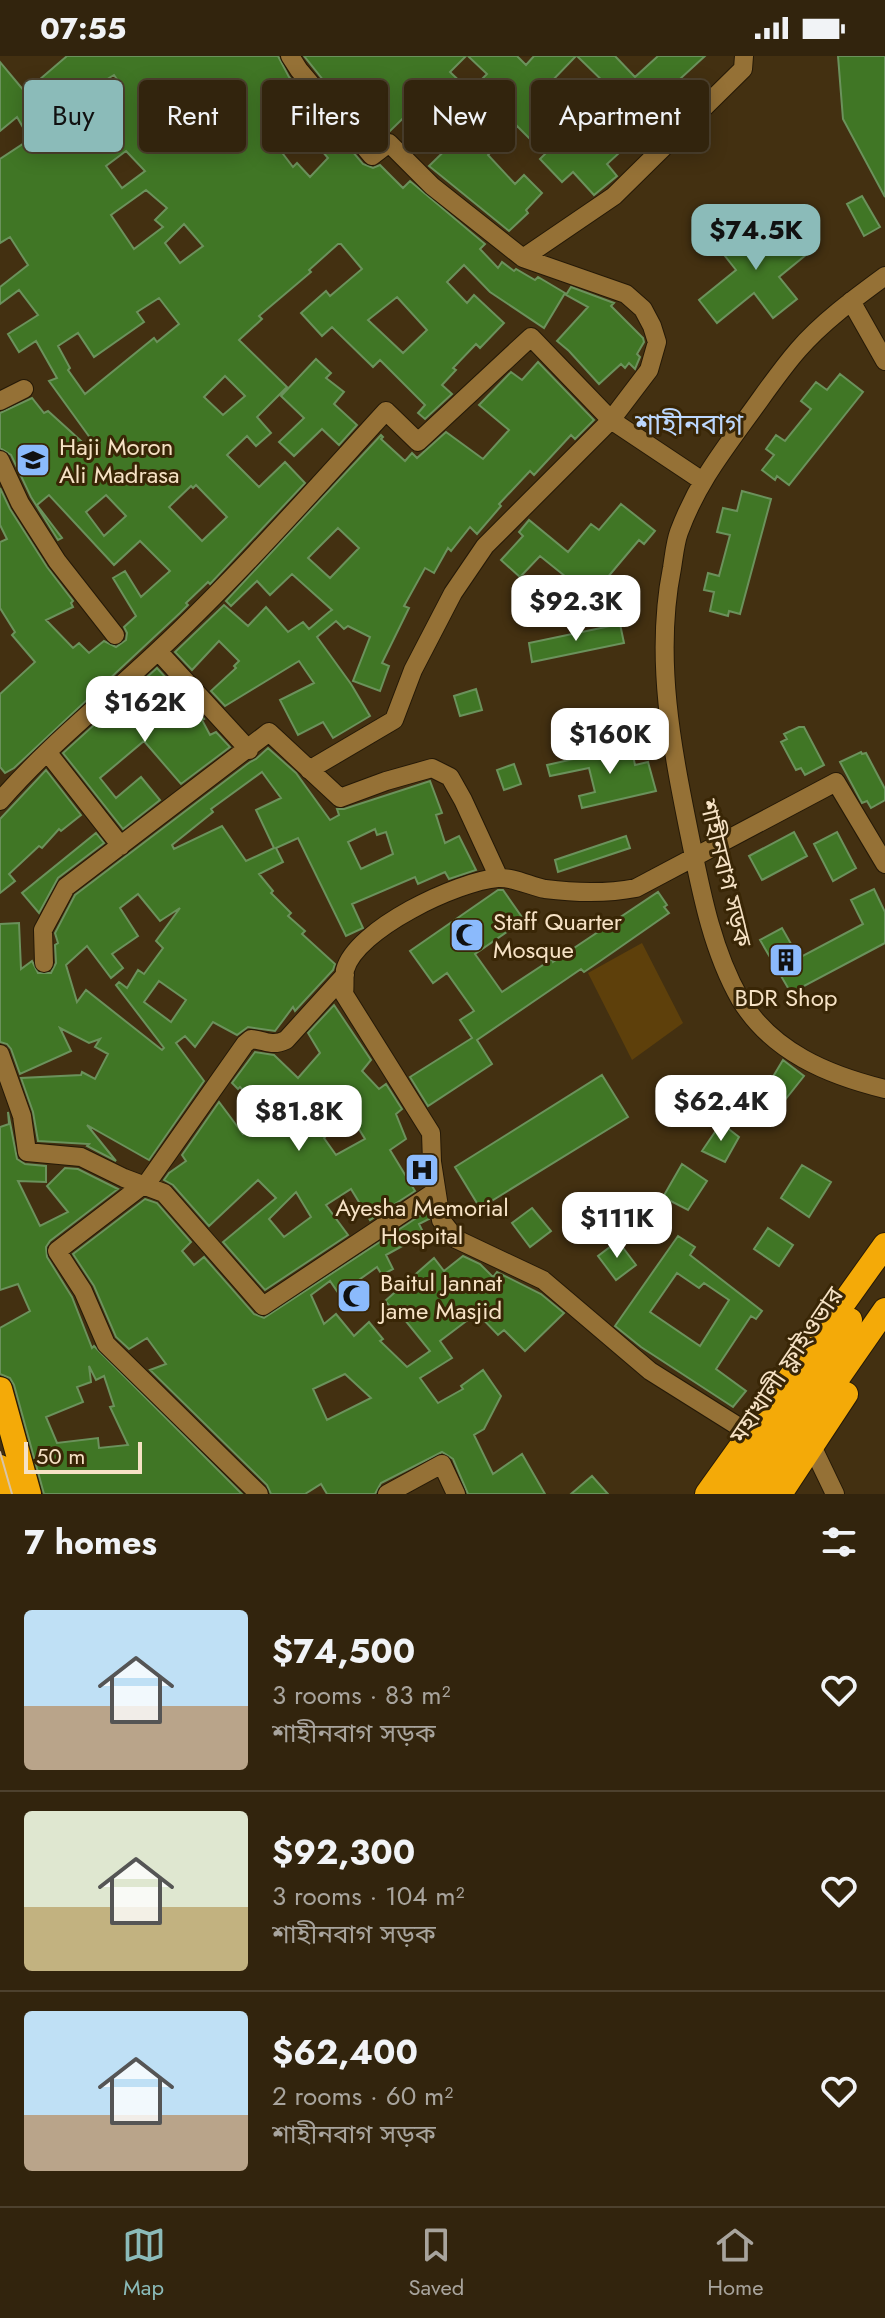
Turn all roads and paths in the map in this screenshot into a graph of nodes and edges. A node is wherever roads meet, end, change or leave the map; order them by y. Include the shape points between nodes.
1 (290, 56) edge
2 (744, 56) edge
3 (523, 258) junction
4 (885, 276) edge
5 (851, 301) junction
6 (885, 361) edge
7 (24, 389) dead end
8 (0, 401) edge
9 (611, 420) junction
10 (0, 460) edge
11 (701, 480) junction
12 (115, 635) dead end
13 (158, 651) junction
14 (249, 750) junction
15 (48, 753) junction
16 (309, 770) junction
17 (0, 801) edge
18 (121, 846) junction
19 (694, 856) junction
20 (885, 864) edge
21 (499, 878) junction
22 (44, 963) dead end
23 (345, 975) junction
24 (2, 1063) edge
25 (885, 1089) edge
26 (144, 1186) junction
27 (436, 1191) junction
28 (885, 1245) edge
29 (885, 1267) edge
30 (885, 1310) edge
31 (885, 1335) edge
32 (0, 1389) edge
33 (0, 1428) edge
34 (748, 1437) junction
35 (812, 1446) junction
36 (0, 1467) edge
37 (8, 1494) edge
38 (21, 1494) edge
39 (29, 1494) edge
40 (259, 1494) edge
41 (387, 1494) edge
42 (456, 1494) edge
43 (707, 1494) edge
44 (733, 1494) edge
45 (757, 1494) edge
46 (780, 1494) edge
47 (835, 1494) edge

1 - 3 street via 372,156 389,143 432,186
2 - 3 street via 743,69 614,196
3 - 9 street via 626,294 643,309 657,342 649,370
4 - 5 street, শাহীনবাগ সড়ক
5 - 6 street
5 - 11 street, শাহীনবাগ সড়ক via 798,350
7 - 8 street
9 - 11 street
9 - 13 street via 531,337 418,442 386,411
9 - 16 street via 485,546 453,593 394,720
10 - 12 street via 57,561
11 - 19 street, শাহীনবাগ সড়ক via 678,535 667,593 664,672 672,750
13 - 14 street
13 - 15 street
14 - 16 street via 269,732
14 - 18 street
15 - 17 street
15 - 18 street
16 - 21 street via 340,798 432,768 450,777
18 - 22 street via 66,887 43,930
19 - 20 street via 836,782
19 - 21 street via 636,888 602,894
19 - 25 street, শাহীনবাগ সড়ক via 717,944 741,1000 781,1043 817,1068
21 - 23 street via 455,889 399,915 359,949
23 - 26 street via 286,1040 266,1044 251,1039 245,1044
23 - 27 street via 344,994 431,1133
24 - 26 street via 22,1116 27,1152 81,1157
26 - 27 street via 164,1193 263,1306
26 - 40 street via 57,1251 83,1291 106,1344
27 - 34 street via 441,1220 456,1239 543,1280 650,1371
28 - 34 highway
29 - 44 highway, মহাখালী ফ্লাইওভার
30 - 45 highway, মহাখালী ফ্লাইওভার
31 - 35 highway
32 - 39 highway
33 - 38 street
34 - 43 highway
35 - 46 highway
35 - 47 street
36 - 37 highway
41 - 42 street via 442,1464

